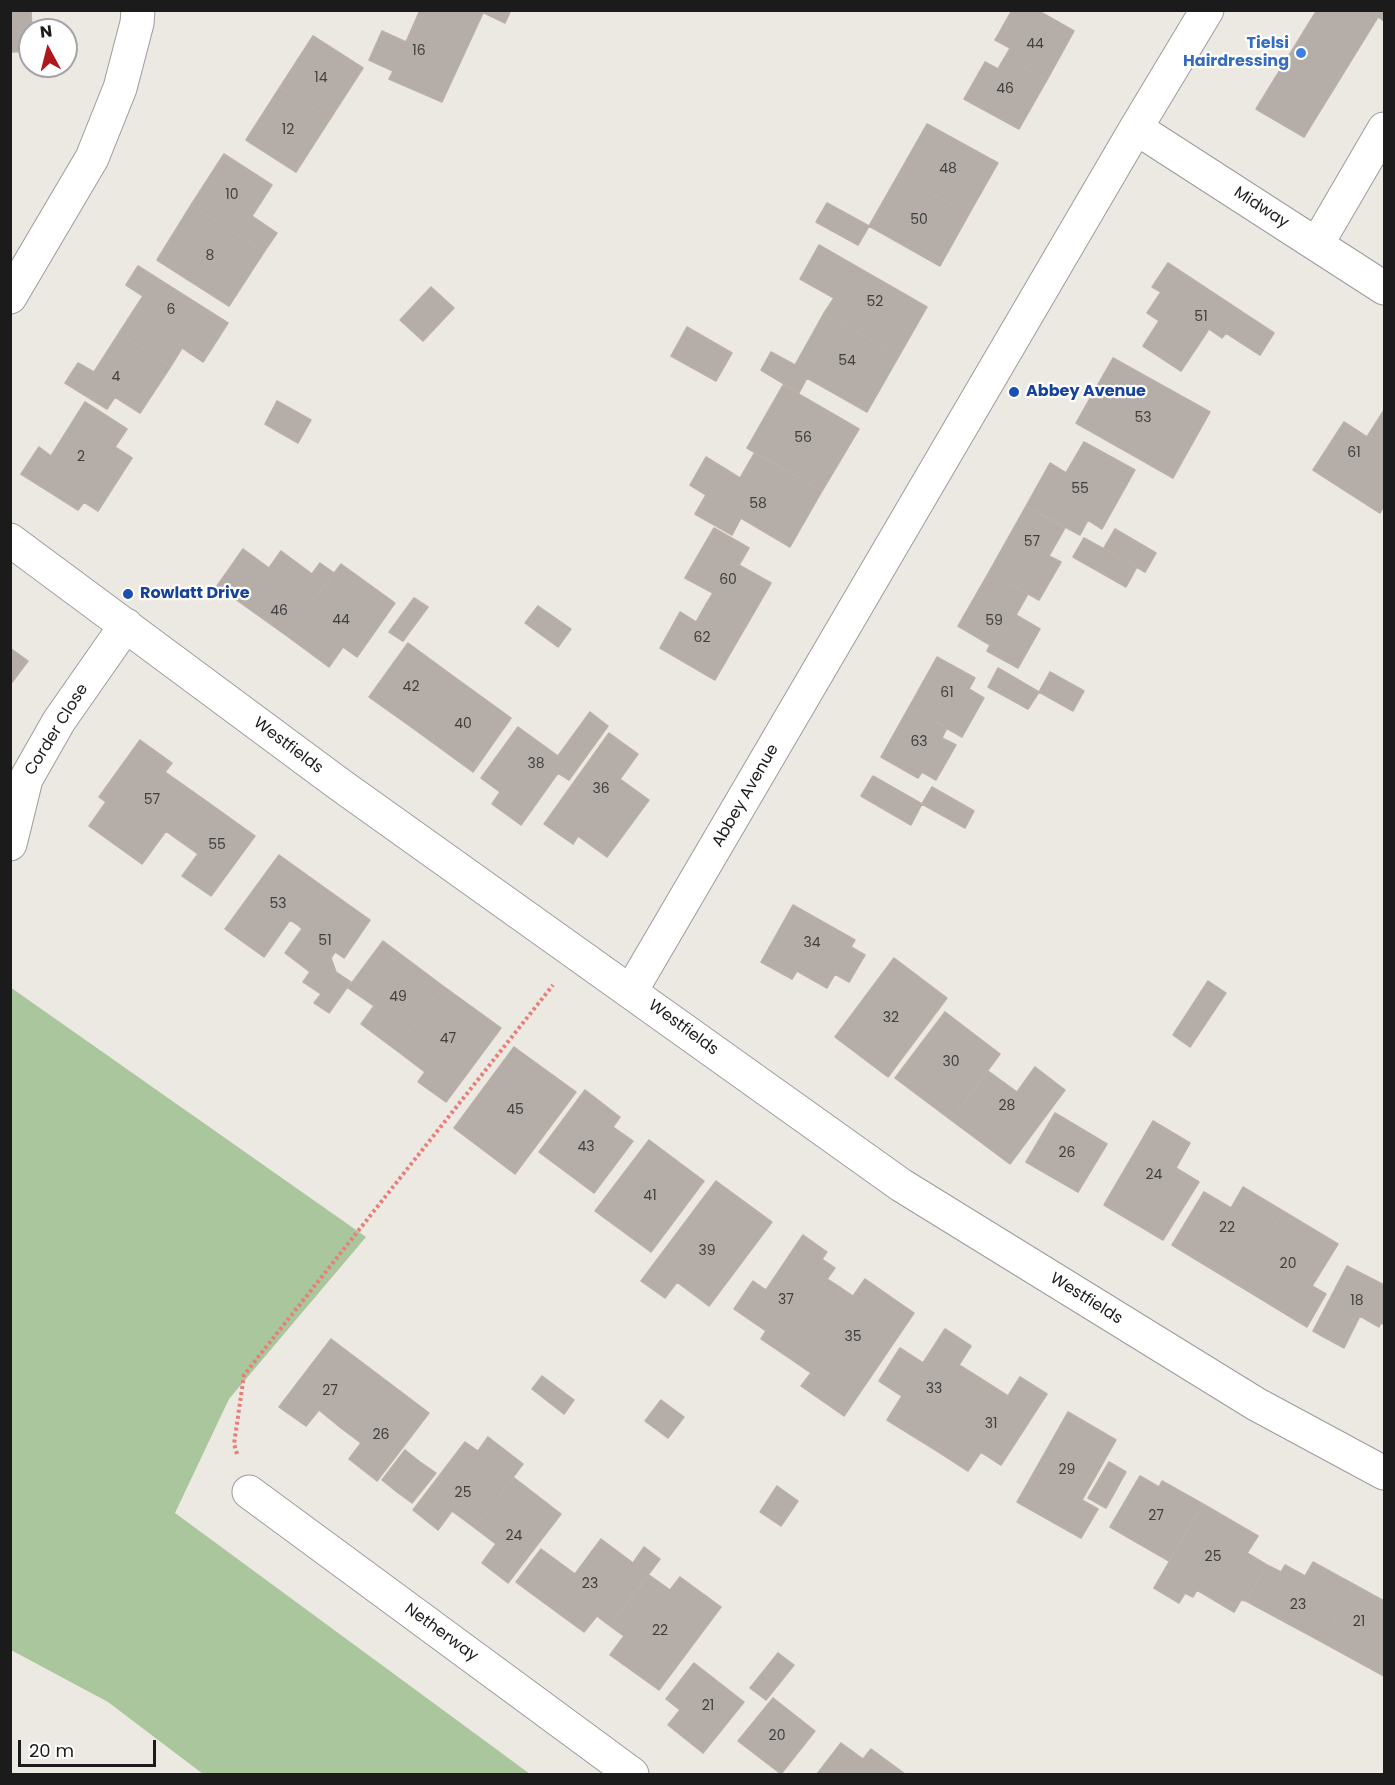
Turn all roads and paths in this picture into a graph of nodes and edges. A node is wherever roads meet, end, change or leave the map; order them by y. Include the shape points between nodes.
1 (138, 10) edge
2 (1208, 10) edge
3 (1136, 128) junction
4 (1384, 129) edge
5 (1317, 244) junction
6 (1384, 288) edge
7 (10, 297) edge
8 (10, 540) edge
9 (126, 625) junction
10 (10, 844) edge
11 (575, 952) junction
12 (631, 992) junction
13 (1384, 1473) edge
14 (249, 1492) joint
15 (632, 1774) edge

1 - 7 street via 120,88 92,158
2 - 3 street, Abbey Avenue
3 - 5 street, Midway
3 - 12 street, Abbey Avenue
4 - 5 street
5 - 6 street, Midway
8 - 9 street, Westfields
9 - 10 street, Corder Close via 58,722 26,778
9 - 11 street, Westfields via 339,784
11 - 12 street, Westfields
11 - 14 path via 244,1375 234,1444
12 - 13 street, Westfields via 901,1185 1256,1404
14 - 15 street, Netherway

